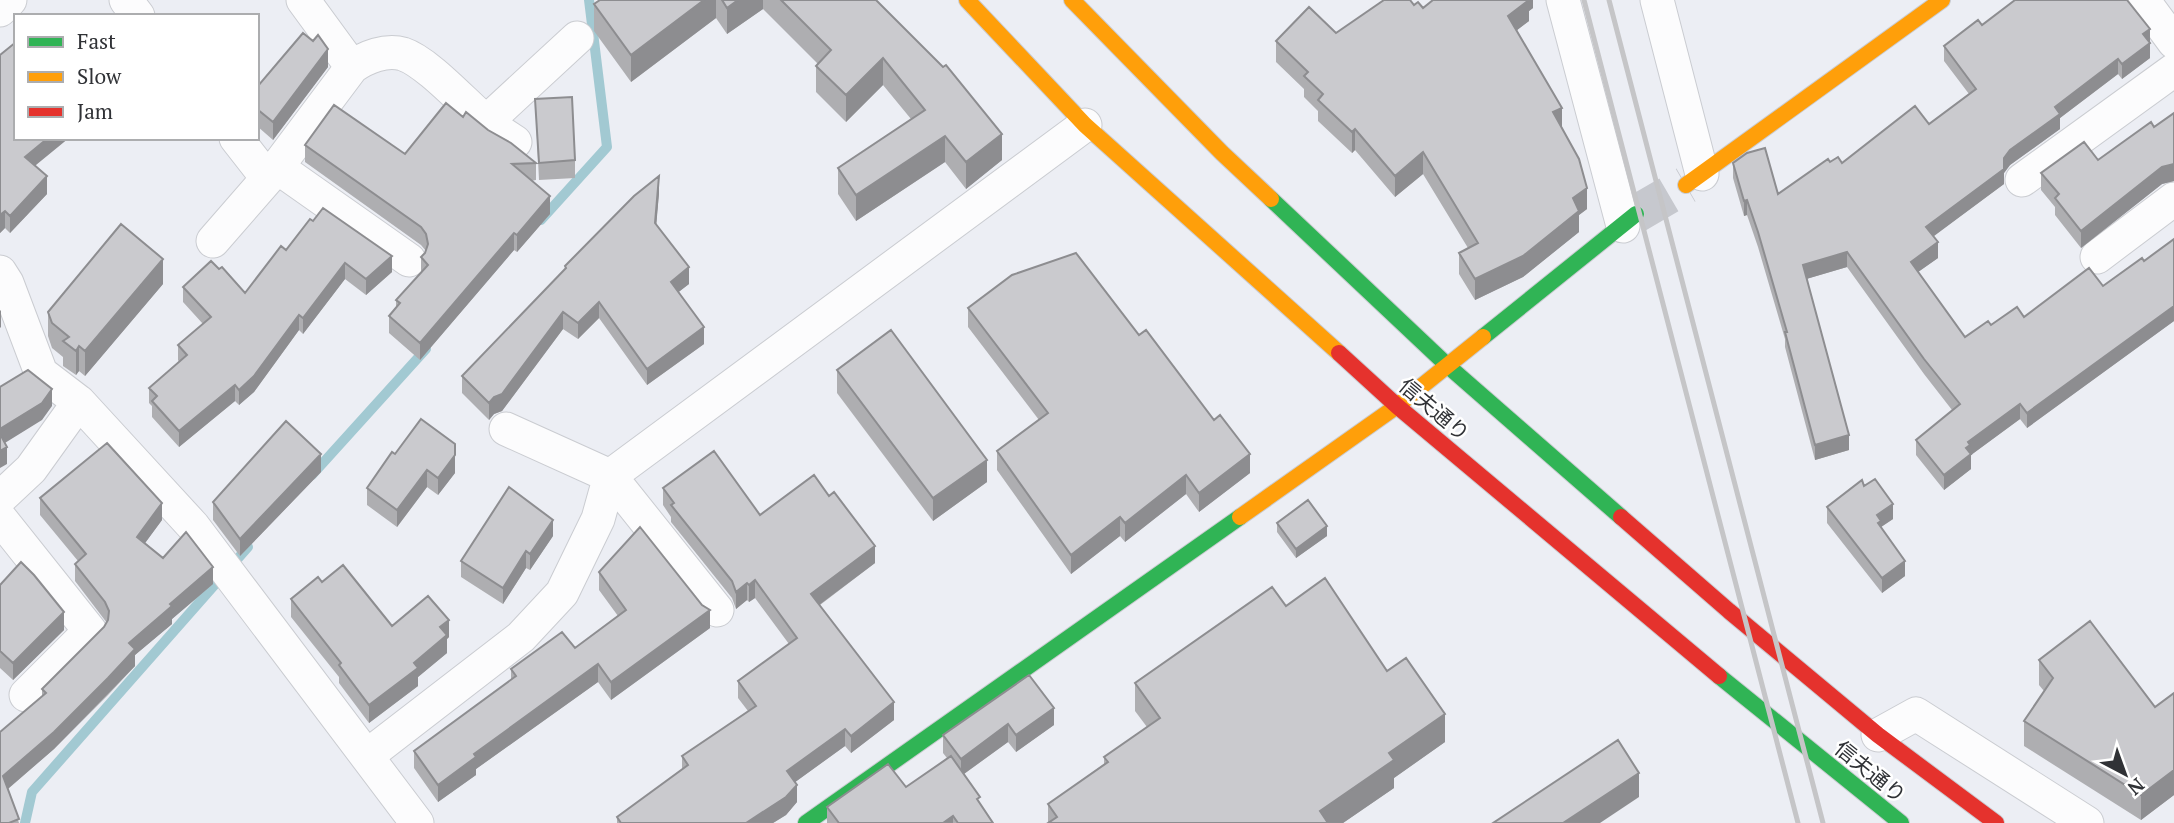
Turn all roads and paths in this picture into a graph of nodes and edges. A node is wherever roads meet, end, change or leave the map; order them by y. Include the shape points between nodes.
1 (10, 0) edge
2 (303, 0) edge
3 (967, 0) edge
4 (1072, 0) edge
5 (1563, 0) edge
6 (1657, 0) edge
7 (1942, 0) edge
8 (2143, 0) edge
9 (0, 10) edge
10 (577, 38) dead end
11 (2174, 42) edge
12 (352, 67) junction
13 (2174, 70) edge
14 (486, 122) junction
15 (1084, 125) junction
16 (238, 140) edge
17 (515, 142) edge
18 (274, 171) junction
19 (1694, 180) joint
20 (2022, 180) dead end
21 (2174, 199) edge
22 (1630, 220) joint
23 (213, 241) dead end
24 (2097, 257) dead end
25 (409, 260) dead end
26 (0, 272) edge
27 (1448, 366) junction
28 (79, 402) junction
29 (1397, 406) junction
30 (506, 429) dead end
31 (610, 476) junction
32 (0, 498) edge
33 (0, 519) edge
34 (717, 610) dead end
35 (26, 695) dead end
36 (1878, 735) junction
37 (368, 755) junction
38 (417, 823) edge
39 (806, 823) edge
40 (1901, 823) edge
41 (1996, 823) edge
42 (2087, 823) edge

1 - 9 street
2 - 12 street
3 - 15 main road, 信夫通り
4 - 27 main road, 信夫通り via 1222,152
5 - 22 street
6 - 19 street
7 - 19 main road
8 - 11 street
10 - 14 street
12 - 14 street via 377,55 406,55
12 - 18 street
13 - 20 street
14 - 17 street
15 - 29 main road, 信夫通り
15 - 31 street
16 - 18 street via 261,170
18 - 23 street
18 - 25 street via 284,172
21 - 24 street
22 - 27 main road
26 - 28 street via 41,373
27 - 29 main road
27 - 36 main road, 信夫通り
28 - 32 street via 31,468
28 - 37 street via 193,526
29 - 39 main road
29 - 40 main road, 信夫通り
30 - 31 street
31 - 34 street
31 - 37 street via 598,519 562,593 521,637
33 - 35 street via 90,631
36 - 41 main road, 信夫通り
36 - 42 street via 1916,714
37 - 38 street

